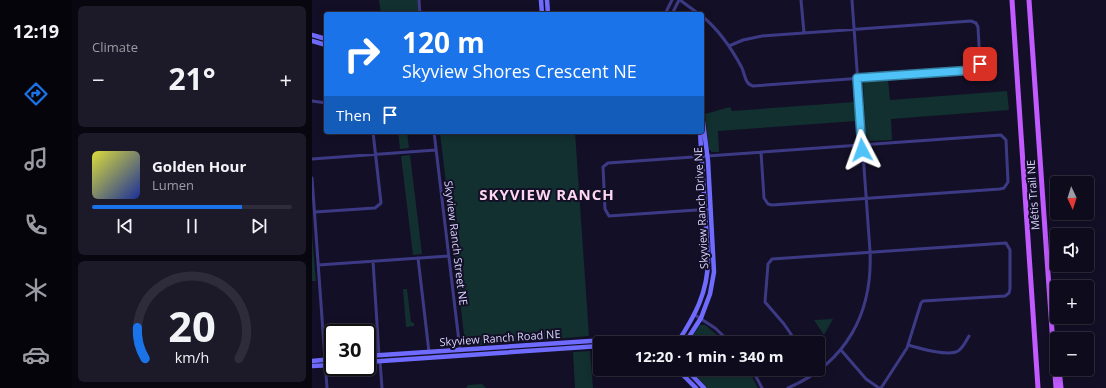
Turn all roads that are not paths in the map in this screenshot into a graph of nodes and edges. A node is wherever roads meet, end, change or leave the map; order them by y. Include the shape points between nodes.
1 (419, 0) edge
2 (541, 0) edge
3 (547, 0) edge
4 (672, 0) edge
5 (680, 0) edge
6 (801, 0) edge
7 (852, 0) edge
8 (1012, 0) edge
9 (1029, 0) edge
10 (420, 12) edge
11 (542, 12) edge
12 (548, 12) edge
13 (666, 12) edge
14 (673, 12) edge
15 (696, 12) edge
16 (704, 18) edge
17 (854, 30) junction
18 (804, 33) junction
19 (312, 35) edge
20 (324, 38) edge
21 (312, 41) edge
22 (324, 44) edge
23 (729, 46) junction
24 (857, 78) junction
25 (312, 101) edge
26 (324, 103) edge
27 (704, 131) edge
28 (373, 134) edge
29 (434, 134) edge
30 (700, 134) edge
31 (862, 145) junction
32 (436, 150) junction
33 (761, 152) junction
34 (376, 154) junction
35 (702, 156) junction
36 (707, 156) junction
37 (312, 159) edge
38 (312, 178) edge
39 (866, 198) junction
40 (705, 210) junction
41 (711, 210) junction
42 (315, 212) junction
43 (870, 251) junction
44 (449, 256) junction
45 (418, 258) junction
46 (373, 261) junction
47 (318, 265) junction
48 (1050, 297) edge
49 (695, 315) junction
50 (701, 318) junction
51 (1052, 324) edge
52 (682, 336) edge
53 (689, 336) edge
54 (723, 336) edge
55 (792, 336) edge
56 (969, 336) dead end
57 (593, 341) edge
58 (908, 345) junction
59 (324, 346) edge
60 (593, 346) edge
61 (460, 350) junction
62 (841, 350) junction
63 (429, 352) junction
64 (376, 355) edge
65 (379, 355) junction
66 (460, 356) junction
67 (324, 359) edge
68 (312, 360) edge
69 (376, 361) edge
70 (380, 361) junction
71 (324, 365) edge
72 (825, 365) edge
73 (312, 366) edge
74 (326, 376) edge
75 (684, 376) edge
76 (693, 376) edge
77 (756, 376) edge
78 (812, 376) edge
79 (1060, 376) edge
80 (327, 388) edge
81 (382, 388) edge
82 (696, 388) edge
83 (704, 388) edge
84 (762, 388) edge
85 (788, 388) edge
86 (880, 388) edge
87 (1039, 388) edge
88 (1056, 388) edge
89 (1061, 388) edge

1 - 10 street
2 - 11 street
3 - 12 street
4 - 13 street
5 - 14 street
5 - 15 street
6 - 18 street
7 - 17 street
8 - 87 main road, Métis Trail NE
9 - 48 main road, Métis Trail NE
16 - 23 street
17 - 18 street
17 - 24 street
17 - 24 street via 971,21 978,27 980,64 977,69
18 - 23 street via 752,38
19 - 20 street
21 - 22 street
23 - 24 street via 750,86
24 - 31 street
25 - 26 street
27 - 36 street, Skyview Ranch Drive NE
28 - 34 street
29 - 32 street, Skyview Ranch Street NE
30 - 35 street, Skyview Ranch Drive NE
31 - 33 street
31 - 39 street
31 - 39 street via 1001,135 1006,140 1008,182 1004,188
32 - 34 street
32 - 44 street, Skyview Ranch Street NE
33 - 36 street
33 - 39 street via 764,198 768,204
34 - 37 street
34 - 42 street via 381,200 378,206
35 - 36 street
35 - 40 street, Skyview Ranch Drive NE
35 - 40 street via 604,165 602,171 605,210 609,216
36 - 41 street, Skyview Ranch Drive NE
38 - 42 street
39 - 43 street
40 - 41 street
40 - 49 street, Skyview Ranch Drive NE via 708,268 704,291
41 - 50 street, Skyview Ranch Drive NE via 714,272 710,294
42 - 47 street
43 - 55 street via 778,258 770,261 765,302
43 - 58 street via 1001,242 1009,246 1009,293 1005,296 924,300
43 - 62 street via 867,298 855,328
44 - 45 street
44 - 61 street, Skyview Ranch Street NE
45 - 46 street
45 - 63 street
46 - 47 street
46 - 65 street
47 - 59 street
49 - 50 street
49 - 52 street, Skyview Ranch Drive NE
50 - 53 street, Skyview Ranch Drive NE
50 - 54 street
51 - 88 main road, Métis Trail NE
56 - 58 street via 956,352 933,351
57 - 61 street, Skyview Ranch Road NE
58 - 86 street
60 - 66 street, Skyview Ranch Road NE
61 - 63 street, Skyview Ranch Road NE
61 - 66 street, Skyview Ranch Street NE
62 - 72 street
62 - 86 street via 862,375
63 - 65 street, Skyview Ranch Road NE
64 - 65 street, Skyview Ranch Road NE
65 - 70 street
66 - 70 street, Skyview Ranch Road NE
67 - 68 street
69 - 70 street, Skyview Ranch Road NE
70 - 81 street
71 - 73 street
74 - 80 street
75 - 82 street
76 - 83 street
77 - 84 street
78 - 85 street
79 - 89 main road

